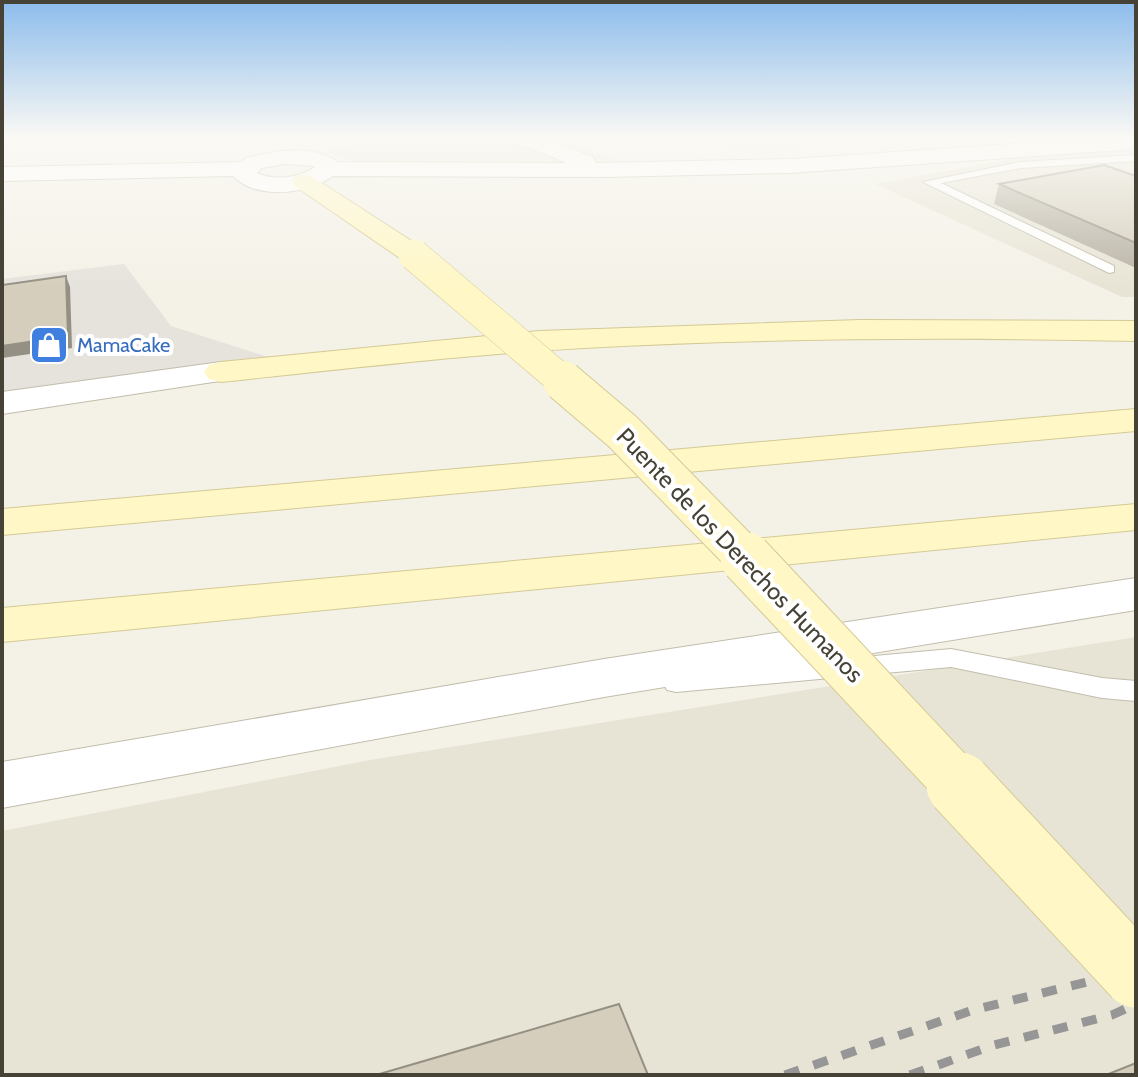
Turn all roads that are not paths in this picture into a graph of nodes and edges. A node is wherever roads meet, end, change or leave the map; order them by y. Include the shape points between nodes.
1 (329, 186) edge
2 (938, 186) edge
3 (1109, 269) dead end
4 (1136, 331) edge
5 (221, 372) joint
6 (2, 403) edge
7 (1136, 420) edge
8 (1136, 517) edge
9 (2, 522) edge
10 (1136, 594) edge
11 (2, 625) edge
12 (1136, 691) edge
13 (483, 700) junction
14 (2, 785) edge
15 (1136, 975) edge

1 - 15 main road, Puente de los Derechos Humanos, bridge via 623,432
2 - 3 lane
4 - 5 main road via 694,333 465,347
5 - 6 street
7 - 9 main road
8 - 11 main road
10 - 13 street
12 - 13 lane via 951,658
13 - 14 street

